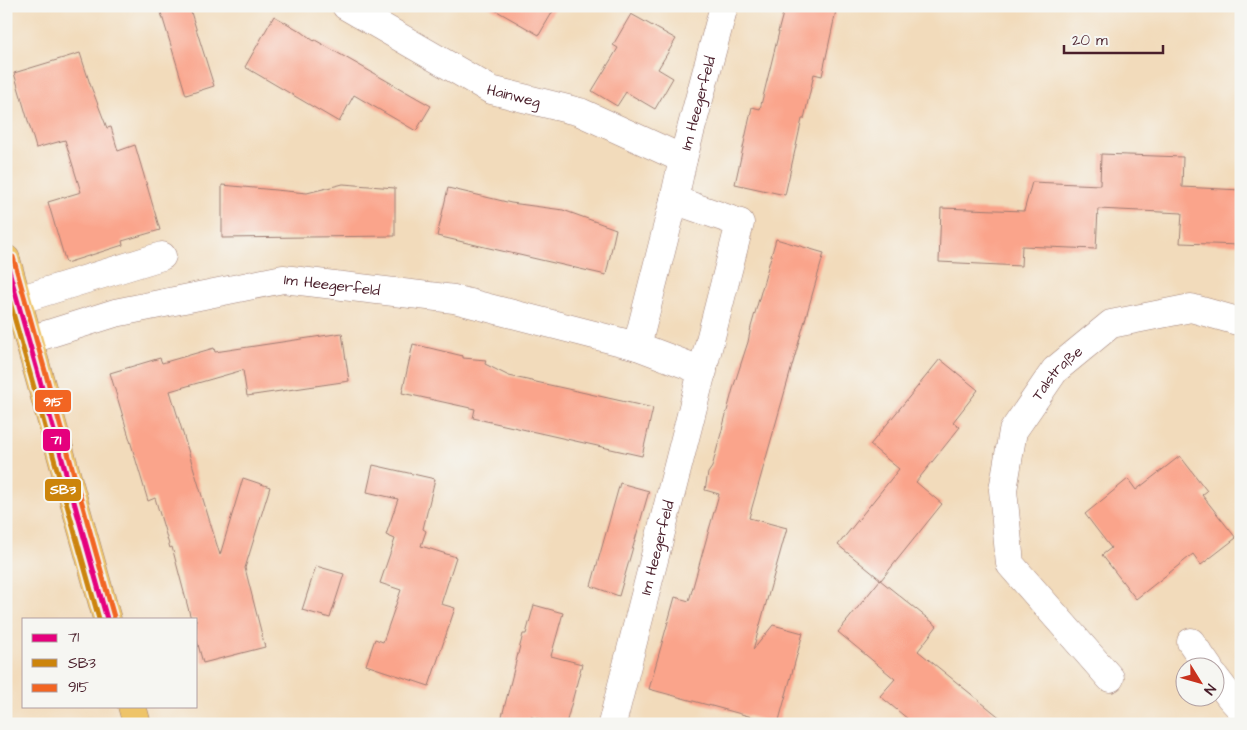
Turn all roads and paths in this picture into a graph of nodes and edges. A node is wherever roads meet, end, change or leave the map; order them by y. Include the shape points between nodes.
1 (724, 6) edge
2 (354, 8) edge
3 (682, 158) junction
4 (674, 200) junction
5 (162, 256) dead end
6 (6, 259) edge
7 (18, 300) junction
8 (1241, 322) edge
9 (29, 340) junction
10 (637, 346) junction
11 (703, 371) junction
12 (107, 618) edge
13 (1191, 642) dead end
14 (1202, 658) edge
15 (1110, 678) dead end
16 (1224, 689) edge
17 (132, 708) edge
18 (1241, 709) edge
19 (136, 724) edge
20 (612, 724) edge

1 - 3 street, Im Heegerfeld
2 - 3 street, Hainweg via 491,90 580,112
3 - 4 street, Im Heegerfeld
4 - 10 street, Im Heegerfeld
4 - 11 street, Im Heegerfeld via 740,224
5 - 7 street
6 - 7 main road
7 - 9 main road
8 - 15 street, Talstraße via 1190,308 1111,324 1055,370 1013,431 1004,490 1010,564
9 - 10 street, Im Heegerfeld via 115,313 283,279 454,298
9 - 12 main road
10 - 11 street, Im Heegerfeld
11 - 20 street, Im Heegerfeld
13 - 14 street
16 - 18 street
17 - 19 main road

